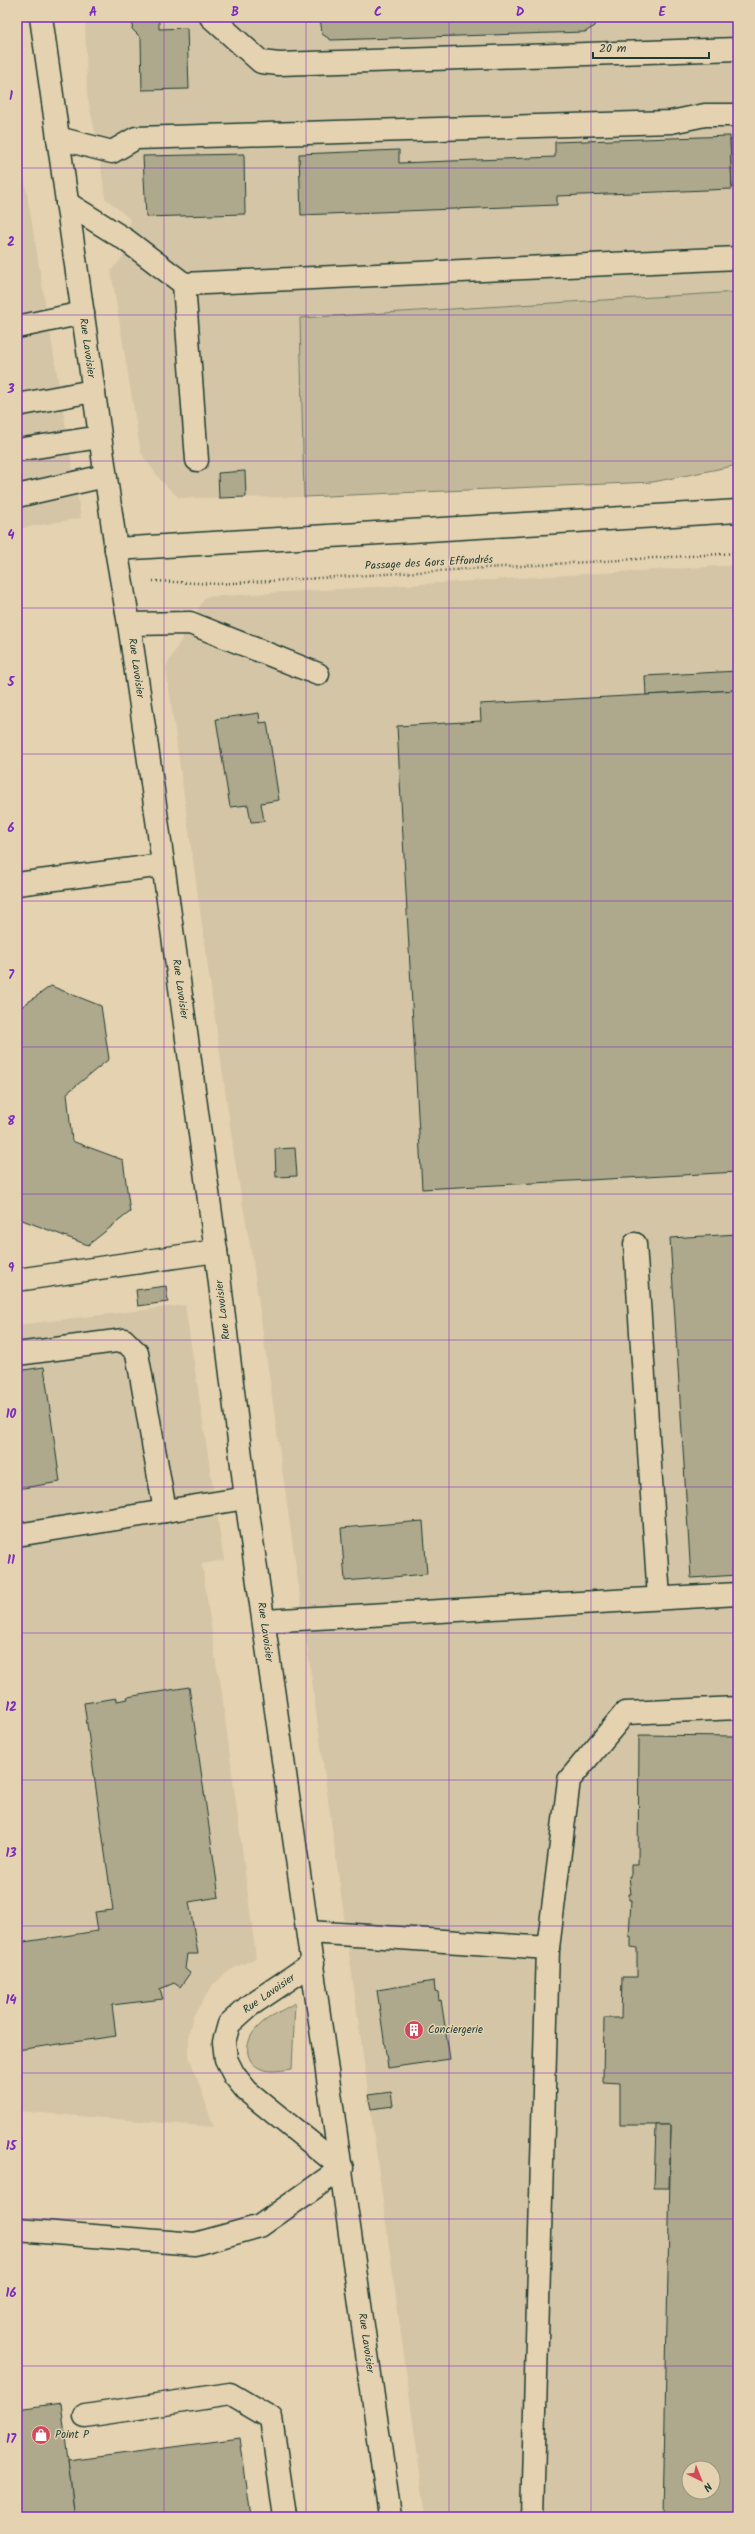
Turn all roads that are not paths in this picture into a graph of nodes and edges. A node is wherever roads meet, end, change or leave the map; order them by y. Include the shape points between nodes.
1 (41, 17) edge
2 (211, 17) edge
3 (738, 49) edge
4 (738, 115) edge
5 (58, 138) junction
6 (67, 203) junction
7 (738, 258) edge
8 (184, 284) junction
9 (83, 313) junction
10 (17, 327) edge
11 (93, 391) junction
12 (17, 405) edge
13 (100, 437) junction
14 (17, 450) edge
15 (197, 460) dead end
16 (105, 476) junction
17 (17, 496) edge
18 (738, 511) edge
19 (116, 549) junction
20 (129, 624) junction
21 (318, 674) dead end
22 (163, 865) junction
23 (17, 884) edge
24 (635, 1244) dead end
25 (216, 1251) junction
26 (17, 1280) edge
27 (17, 1354) edge
28 (246, 1498) junction
29 (165, 1511) junction
30 (18, 1535) edge
31 (738, 1594) edge
32 (659, 1598) junction
33 (264, 1621) junction
34 (738, 1708) edge
35 (309, 1932) junction
36 (548, 1948) junction
37 (313, 1962) junction
38 (342, 2168) junction
39 (17, 2230) edge
40 (85, 2416) dead end
41 (285, 2517) edge
42 (390, 2517) edge
43 (532, 2517) edge

1 - 5 street, Rue Lavoisier
2 - 3 street via 261,62 279,64
4 - 5 street via 705,115 671,122 136,138 112,152
5 - 6 street, Rue Lavoisier
6 - 8 street via 126,240
6 - 9 street, Rue Lavoisier
7 - 8 street
8 - 15 street
9 - 10 street
9 - 11 street, Rue Lavoisier
11 - 12 street
11 - 13 street, Rue Lavoisier
13 - 14 street
13 - 16 street, Rue Lavoisier
16 - 17 street
16 - 19 street, Rue Lavoisier
18 - 19 street
19 - 20 street, Rue Lavoisier
20 - 21 street via 190,623
20 - 22 street, Rue Lavoisier
22 - 23 street
22 - 25 street, Rue Lavoisier
24 - 32 street
25 - 26 street
25 - 28 street, Rue Lavoisier
27 - 29 street via 124,1340 138,1353
28 - 29 street
28 - 33 street, Rue Lavoisier
29 - 30 street
31 - 32 street
32 - 33 street
33 - 35 street, Rue Lavoisier
34 - 36 street via 625,1713 569,1780
35 - 36 street
35 - 37 street, Rue Lavoisier
36 - 43 street
37 - 38 street, Rue Lavoisier
37 - 38 street, Rue Lavoisier via 249,2006 229,2024 224,2042 226,2058 234,2075 247,2091
38 - 39 street via 260,2226 195,2244
38 - 42 street, Rue Lavoisier
40 - 41 street via 230,2394 271,2418

